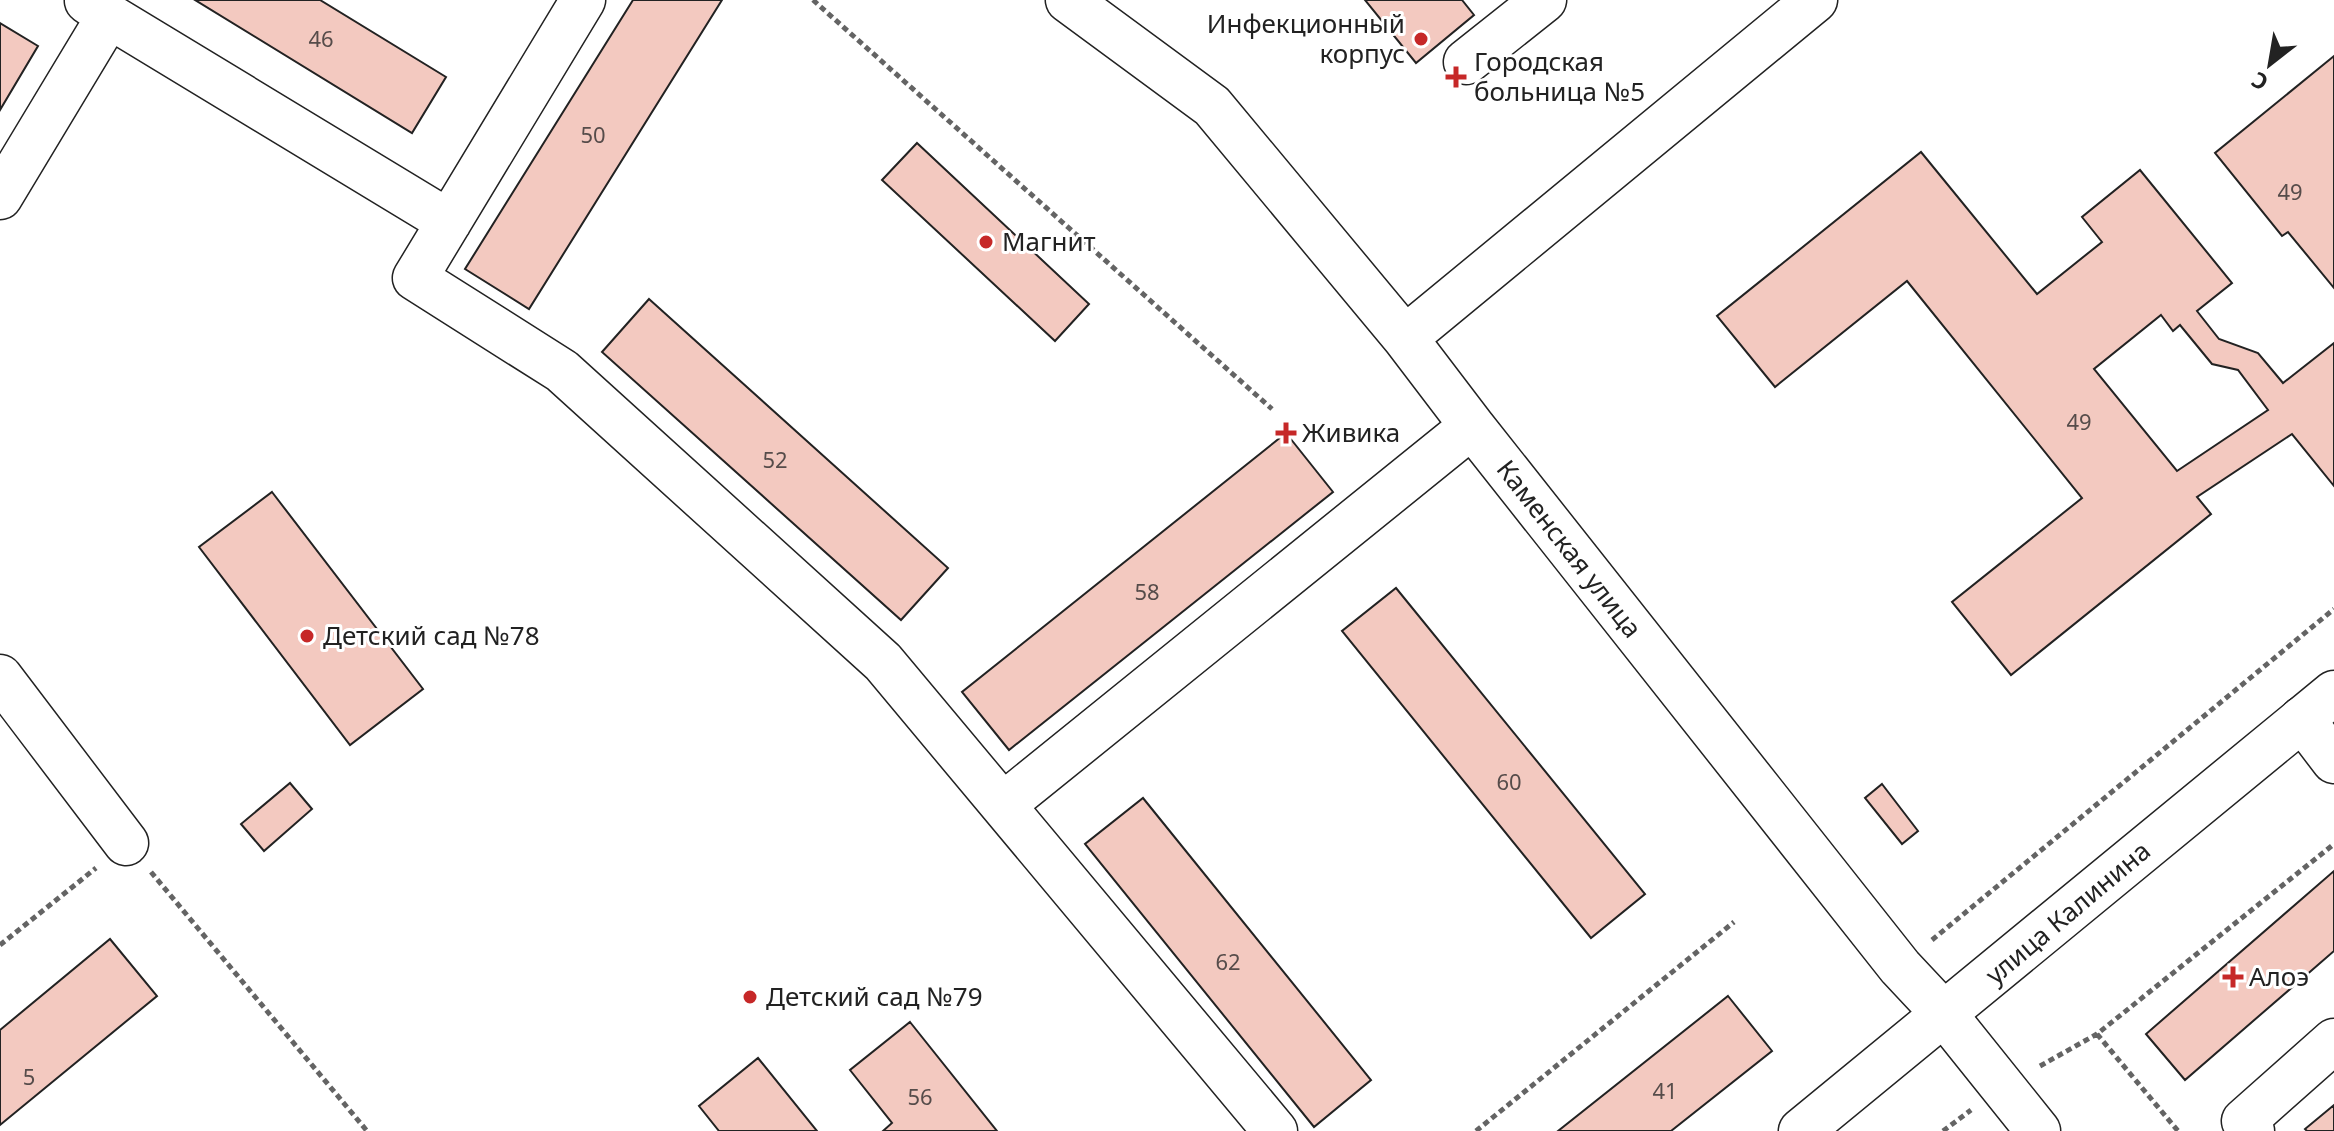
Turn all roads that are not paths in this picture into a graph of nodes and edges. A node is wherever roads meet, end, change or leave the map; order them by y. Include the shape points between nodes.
1 (583, 0) edge
2 (1068, 0) edge
3 (1544, 0) edge
4 (1815, 0) edge
5 (97, 8) edge
6 (1466, 62) dead end
7 (0, 197) edge
8 (449, 222) junction
9 (1405, 338) junction
10 (1472, 426) junction
11 (0, 677) edge
12 (2318, 706) edge
13 (2334, 761) edge
14 (1003, 805) junction
15 (126, 843) road end
16 (1945, 1015) junction
17 (2334, 1041) edge
18 (1275, 1131) edge
19 (1801, 1131) edge
20 (2038, 1131) edge
21 (2252, 1131) edge

1 - 8 street
2 - 9 street, Каменская улица via 1212,106
3 - 6 street
4 - 9 street
5 - 7 street
5 - 8 street
8 - 14 street via 415,278 562,371 883,662
9 - 10 street, Каменская улица
10 - 14 street
10 - 16 street, Каменская улица via 1900,967
11 - 15 street
12 - 13 street
12 - 16 street, улица Калинина
14 - 18 street
16 - 19 street, улица Калинина
16 - 20 street, Каменская улица
17 - 21 street via 2244,1121

